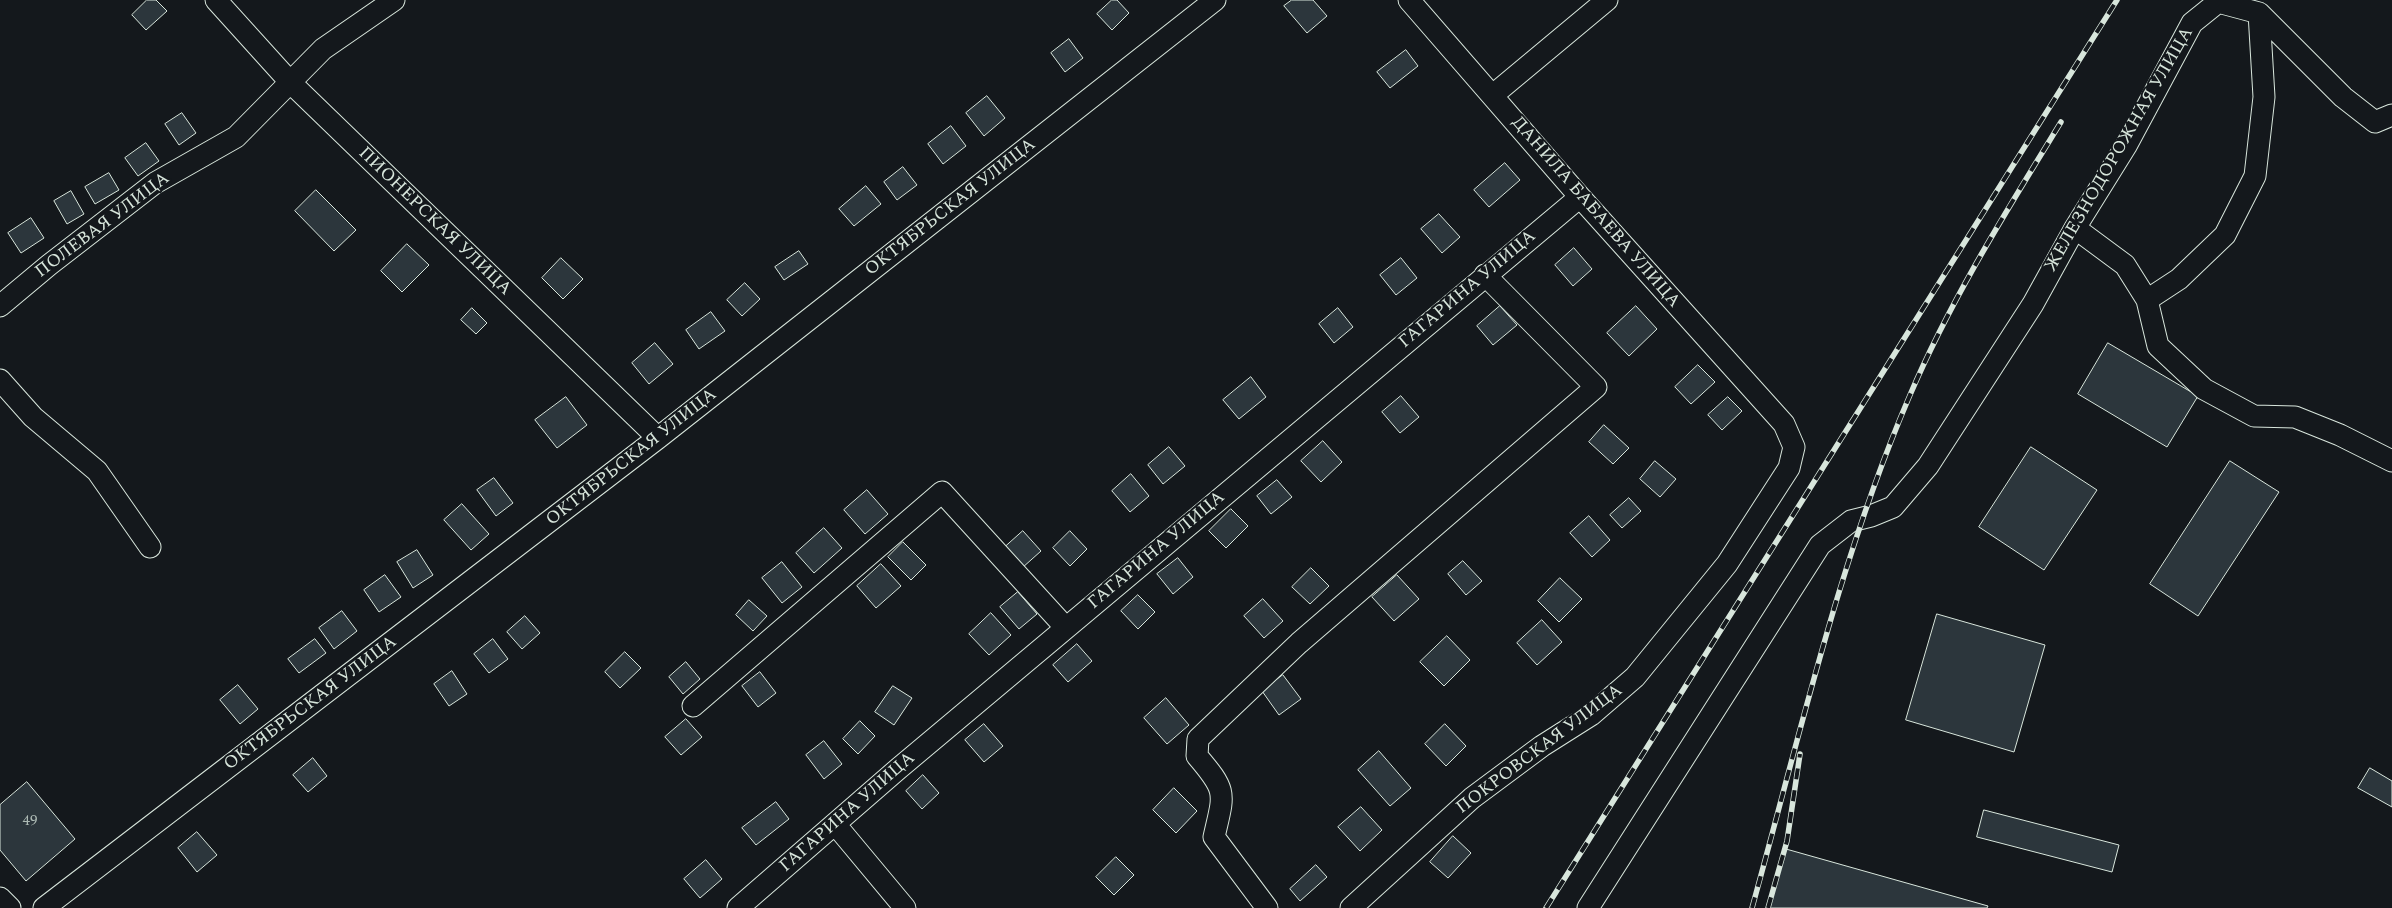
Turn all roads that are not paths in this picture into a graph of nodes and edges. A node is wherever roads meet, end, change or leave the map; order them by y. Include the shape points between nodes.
1 (216, 0) edge
2 (394, 0) edge
3 (1215, 0) edge
4 (1409, 0) edge
5 (1607, 0) edge
6 (2259, 13) junction
7 (291, 83) junction
8 (1493, 95) junction
9 (2392, 116) edge
10 (1580, 197) junction
11 (2075, 228) junction
12 (1485, 275) junction
13 (2147, 300) junction
14 (0, 306) edge
15 (0, 380) edge
16 (1784, 424) joint
17 (658, 438) junction
18 (2392, 461) edge
19 (150, 547) dead end
20 (1066, 628) junction
21 (693, 706) dead end
22 (835, 824) junction
23 (0, 898) edge
24 (10, 908) edge
25 (44, 908) edge
26 (738, 908) edge
27 (905, 908) edge
28 (1267, 908) edge
29 (1351, 908) edge
30 (1588, 908) edge

1 - 7 street, ПИОНЕРСКАЯ УЛИЦА
2 - 7 street, ПОЛЕВАЯ УЛИЦА via 323,48
3 - 17 street, ОКТЯБРЬСКАЯ УЛИЦА
4 - 8 street, ДАНИЛА БАБАЕВА УЛИЦА
5 - 8 street
6 - 9 street, ЖЕЛЕЗНОДОРОЖНАЯ УЛИЦА via 2343,97 2375,122
6 - 11 street, ЖЕЛЕЗНОДОРОЖНАЯ УЛИЦА via 2218,2 2192,23 2126,146
6 - 13 street via 2264,97 2255,176 2226,235 2179,279
7 - 14 street, ПОЛЕВАЯ УЛИЦА via 236,137 155,183
7 - 17 street, ПИОНЕРСКАЯ УЛИЦА
8 - 10 street, ДАНИЛА БАБАЕВА УЛИЦА
10 - 12 street, ГАГАРИНА УЛИЦА
10 - 16 street, ДАНИЛА БАБАЕВА УЛИЦА
11 - 13 street via 2126,265
11 - 30 street, ЖЕЛЕЗНОДОРОЖНАЯ УЛИЦА via 2033,304 1928,466 1893,507 1850,521 1820,545
12 - 20 street, ГАГАРИНА УЛИЦА
12 - 28 street via 1596,388 1299,643 1198,739 1197,756 1216,777 1223,797 1214,837
13 - 18 street via 2158,346 2204,389 2254,416 2295,417
15 - 19 street via 33,416 97,471
16 - 29 street, ПОКРОВСКАЯ УЛИЦА via 1794,447 1788,468 1727,564 1635,677 1591,715 1542,746 1472,798
17 - 25 street, ОКТЯБРЬСКАЯ УЛИЦА
20 - 21 street via 942,492
20 - 22 street, ГАГАРИНА УЛИЦА
22 - 26 street, ГАГАРИНА УЛИЦА
22 - 27 street
23 - 24 street

